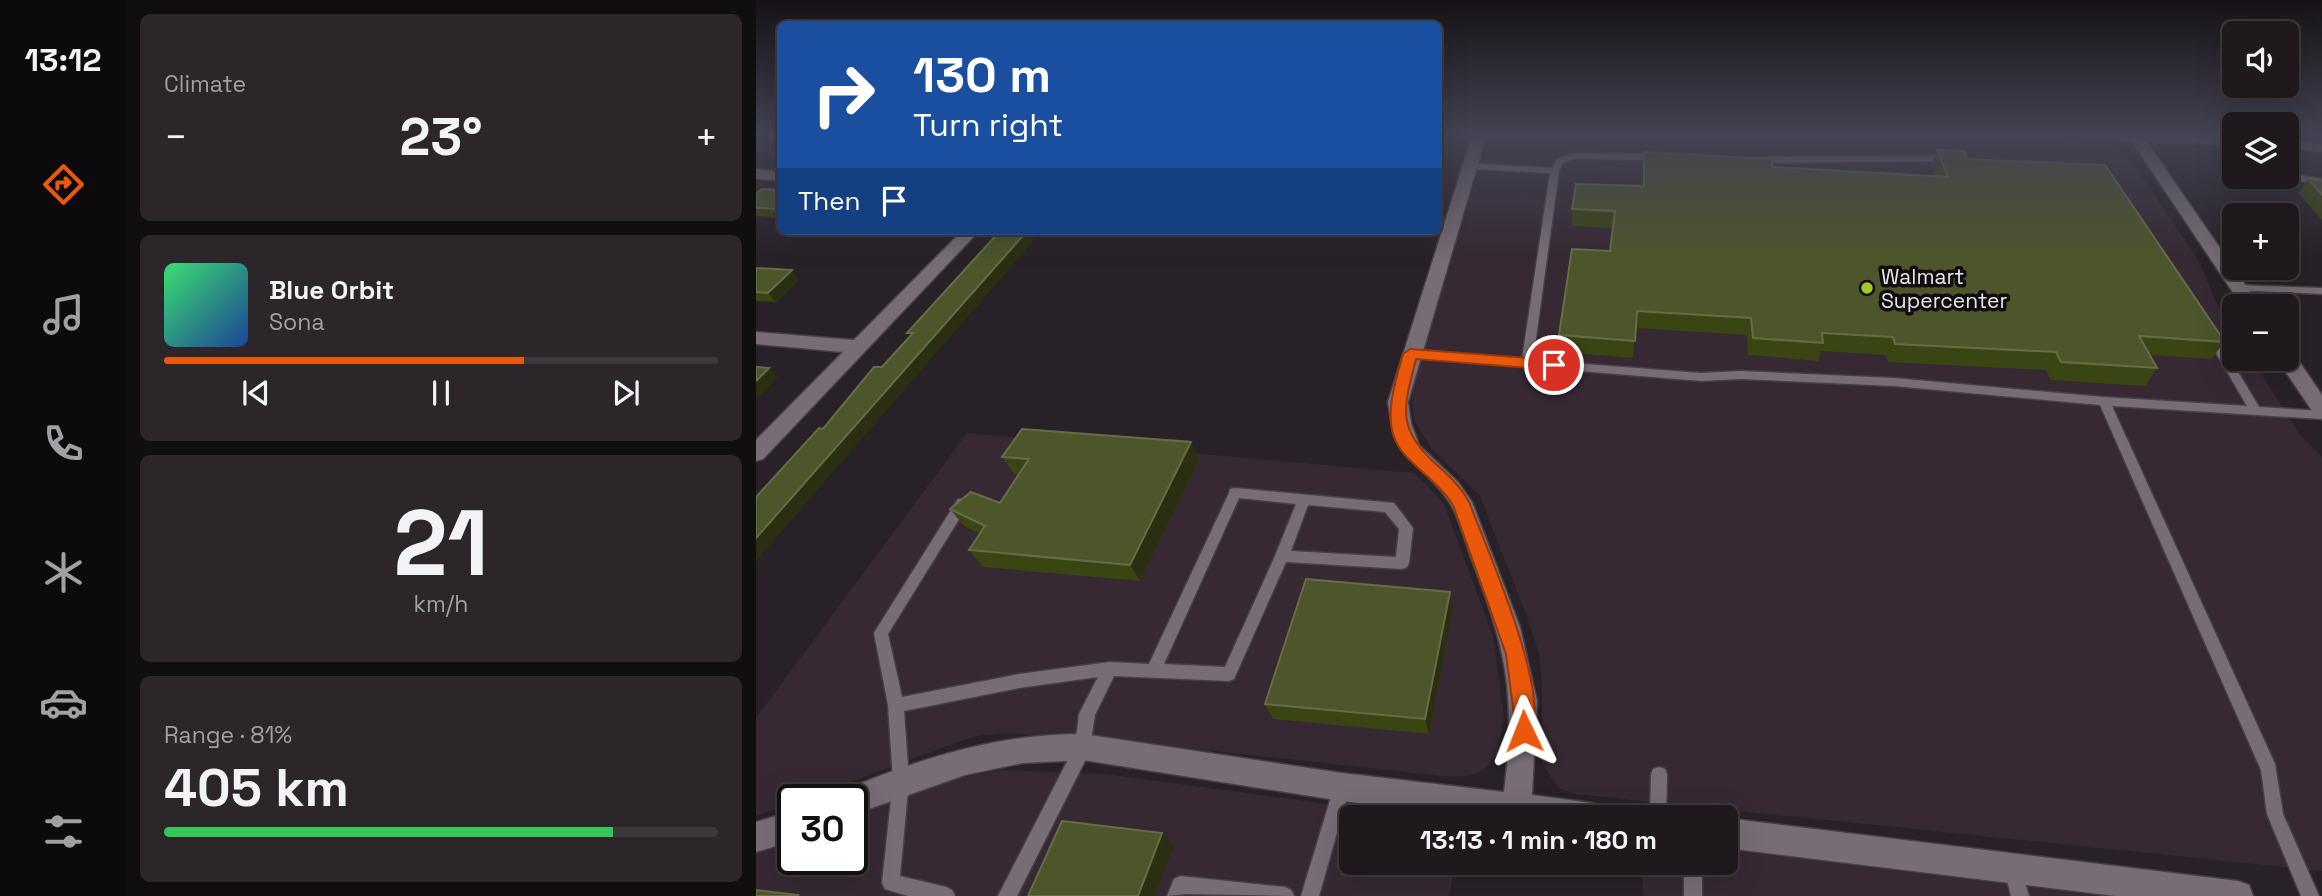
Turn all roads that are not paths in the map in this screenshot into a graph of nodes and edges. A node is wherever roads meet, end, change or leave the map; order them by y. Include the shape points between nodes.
1 (1466, 175) edge
2 (1554, 175) edge
3 (2164, 175) edge
4 (2299, 178) edge
5 (2322, 182) edge
6 (967, 235) edge
7 (2238, 288) junction
8 (2322, 292) edge
9 (2242, 294) edge
10 (2205, 323) edge
11 (756, 338) edge
12 (858, 347) junction
13 (1410, 354) junction
14 (1527, 363) junction
15 (2295, 371) edge
16 (2104, 401) junction
17 (2322, 410) edge
18 (2256, 411) junction
19 (2322, 415) edge
20 (756, 453) edge
21 (1304, 499) junction
22 (963, 501) edge
23 (1282, 556) junction
24 (1110, 668) junction
25 (1154, 670) junction
26 (896, 705) junction
27 (1083, 747) junction
28 (1659, 775) dead end
29 (901, 780) junction
30 (1342, 787) junction
31 (868, 794) edge
32 (1491, 805) edge
33 (1516, 805) edge
34 (1658, 805) edge
35 (777, 831) edge
36 (1738, 836) edge
37 (756, 837) edge
38 (1693, 875) edge
39 (2016, 882) edge
40 (946, 896) edge
41 (1007, 896) edge
42 (1176, 896) edge
43 (1285, 896) edge
44 (1310, 896) edge
45 (1693, 896) edge
46 (2231, 896) edge
47 (2238, 896) edge
48 (2310, 896) edge

1 - 13 street
2 - 14 lane
3 - 7 street
4 - 5 lane
6 - 12 street
7 - 8 lane
7 - 9 street
10 - 18 lane
11 - 12 street
12 - 20 street
13 - 14 lane
13 - 33 street via 1398,402 1399,423 1408,448 1461,502 1516,654 1524,699
14 - 16 lane via 1701,377 1894,382
15 - 17 street
16 - 18 lane
16 - 48 lane via 2269,770 2275,814
18 - 19 lane
21 - 23 lane
21 - 23 lane via 1388,507 1406,528 1402,563
21 - 25 lane via 1235,493
22 - 26 lane via 881,632
23 - 25 lane via 1229,674
24 - 25 lane
24 - 26 lane
24 - 27 lane via 1087,714
26 - 29 lane
27 - 29 street via 1043,746 987,754
27 - 30 street
27 - 41 lane
28 - 34 lane
29 - 31 street
29 - 40 lane via 891,883
30 - 32 street
30 - 44 lane
35 - 37 street
36 - 39 street
38 - 45 lane
39 - 46 street
42 - 43 lane via 1180,885
46 - 47 street

